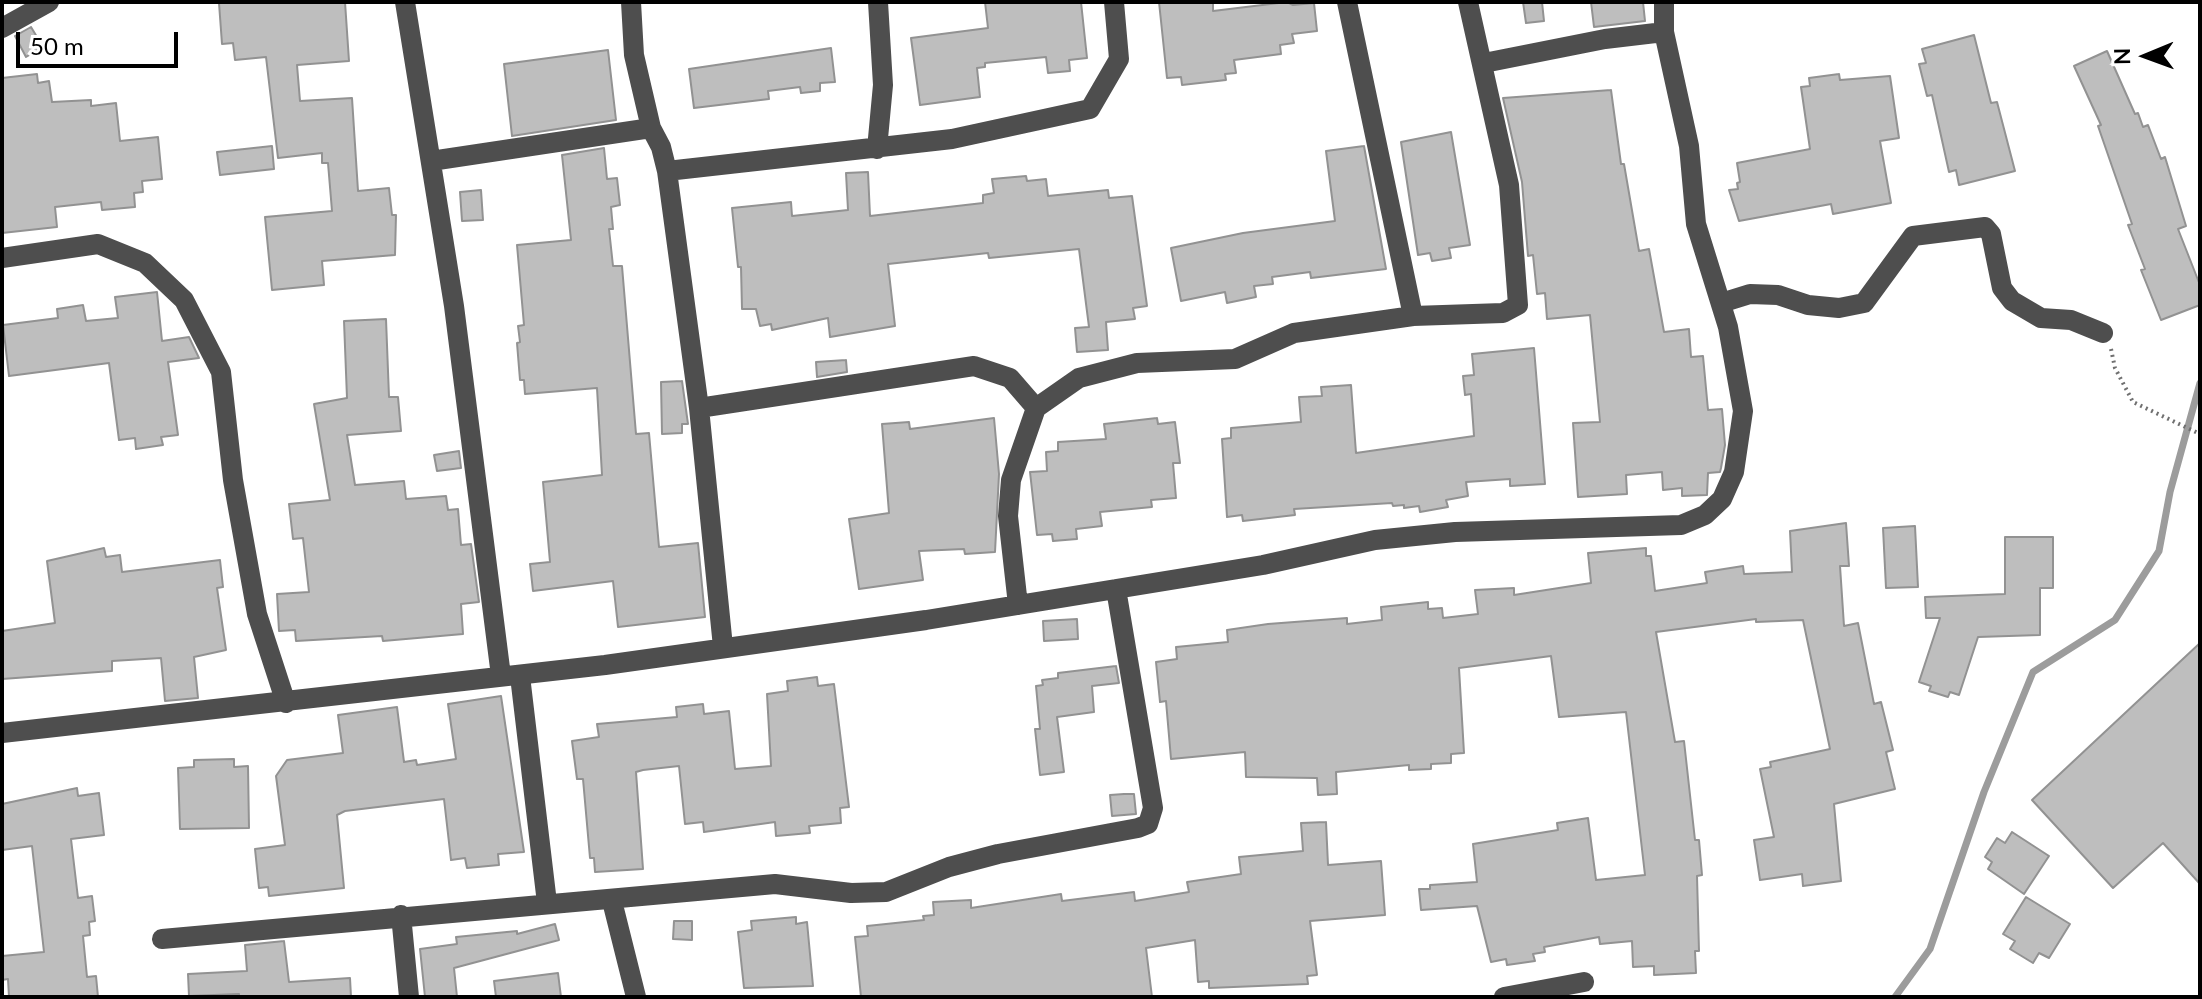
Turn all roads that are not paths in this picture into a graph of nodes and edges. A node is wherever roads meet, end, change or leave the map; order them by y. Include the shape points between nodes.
1 (49, 2) edge
2 (405, 2) edge
3 (631, 2) edge
4 (878, 2) edge
5 (1114, 2) edge
6 (1347, 2) edge
7 (1468, 2) edge
8 (1664, 2) edge
9 (2, 28) edge
10 (1664, 32) junction
11 (1484, 63) junction
12 (651, 128) junction
13 (877, 149) junction
14 (431, 161) junction
15 (667, 171) junction
16 (2, 258) edge
17 (1721, 303) junction
18 (1413, 316) junction
19 (2103, 333) road end
20 (699, 408) junction
21 (1036, 408) junction
22 (1116, 589) junction
23 (1018, 605) junction
24 (723, 647) junction
25 (511, 676) junction
26 (286, 703) junction
27 (2, 733) edge
28 (612, 901) junction
29 (547, 903) junction
30 (401, 915) junction
31 (162, 939) dead end
32 (1584, 982) dead end
33 (409, 997) edge
34 (636, 997) edge
35 (1504, 997) edge

1 - 9 street
2 - 14 street
3 - 12 street via 634,55
4 - 13 street via 883,85
5 - 13 street via 1119,59 1090,109 952,139
6 - 18 street
7 - 11 street
8 - 10 street
10 - 11 street
10 - 17 street via 1689,146 1696,224
11 - 18 street via 1509,185 1518,305 1503,313
12 - 14 street
12 - 15 street
13 - 15 street
14 - 25 street
15 - 20 street
16 - 26 street via 98,244 145,263 184,300 221,372 233,480 257,614
17 - 19 street via 1750,294 1839,308 1864,303 1913,236 1985,227 2002,288 2012,301 2041,318 2071,320
17 - 22 street via 1743,411 1734,472 1722,499 1705,515 1681,525 1455,532 1375,540 1310,557
18 - 21 street via 1294,333 1235,359 1128,365 1079,378
20 - 21 street via 974,366 1010,378
20 - 24 street
21 - 23 street via 1007,498
22 - 23 street
22 - 28 street via 1153,808 1148,824 998,854 886,892 775,884
23 - 24 street
24 - 25 street
25 - 26 street
25 - 29 street
26 - 27 street
28 - 29 street
28 - 34 street
29 - 30 street
30 - 31 street
30 - 33 street
32 - 35 street

